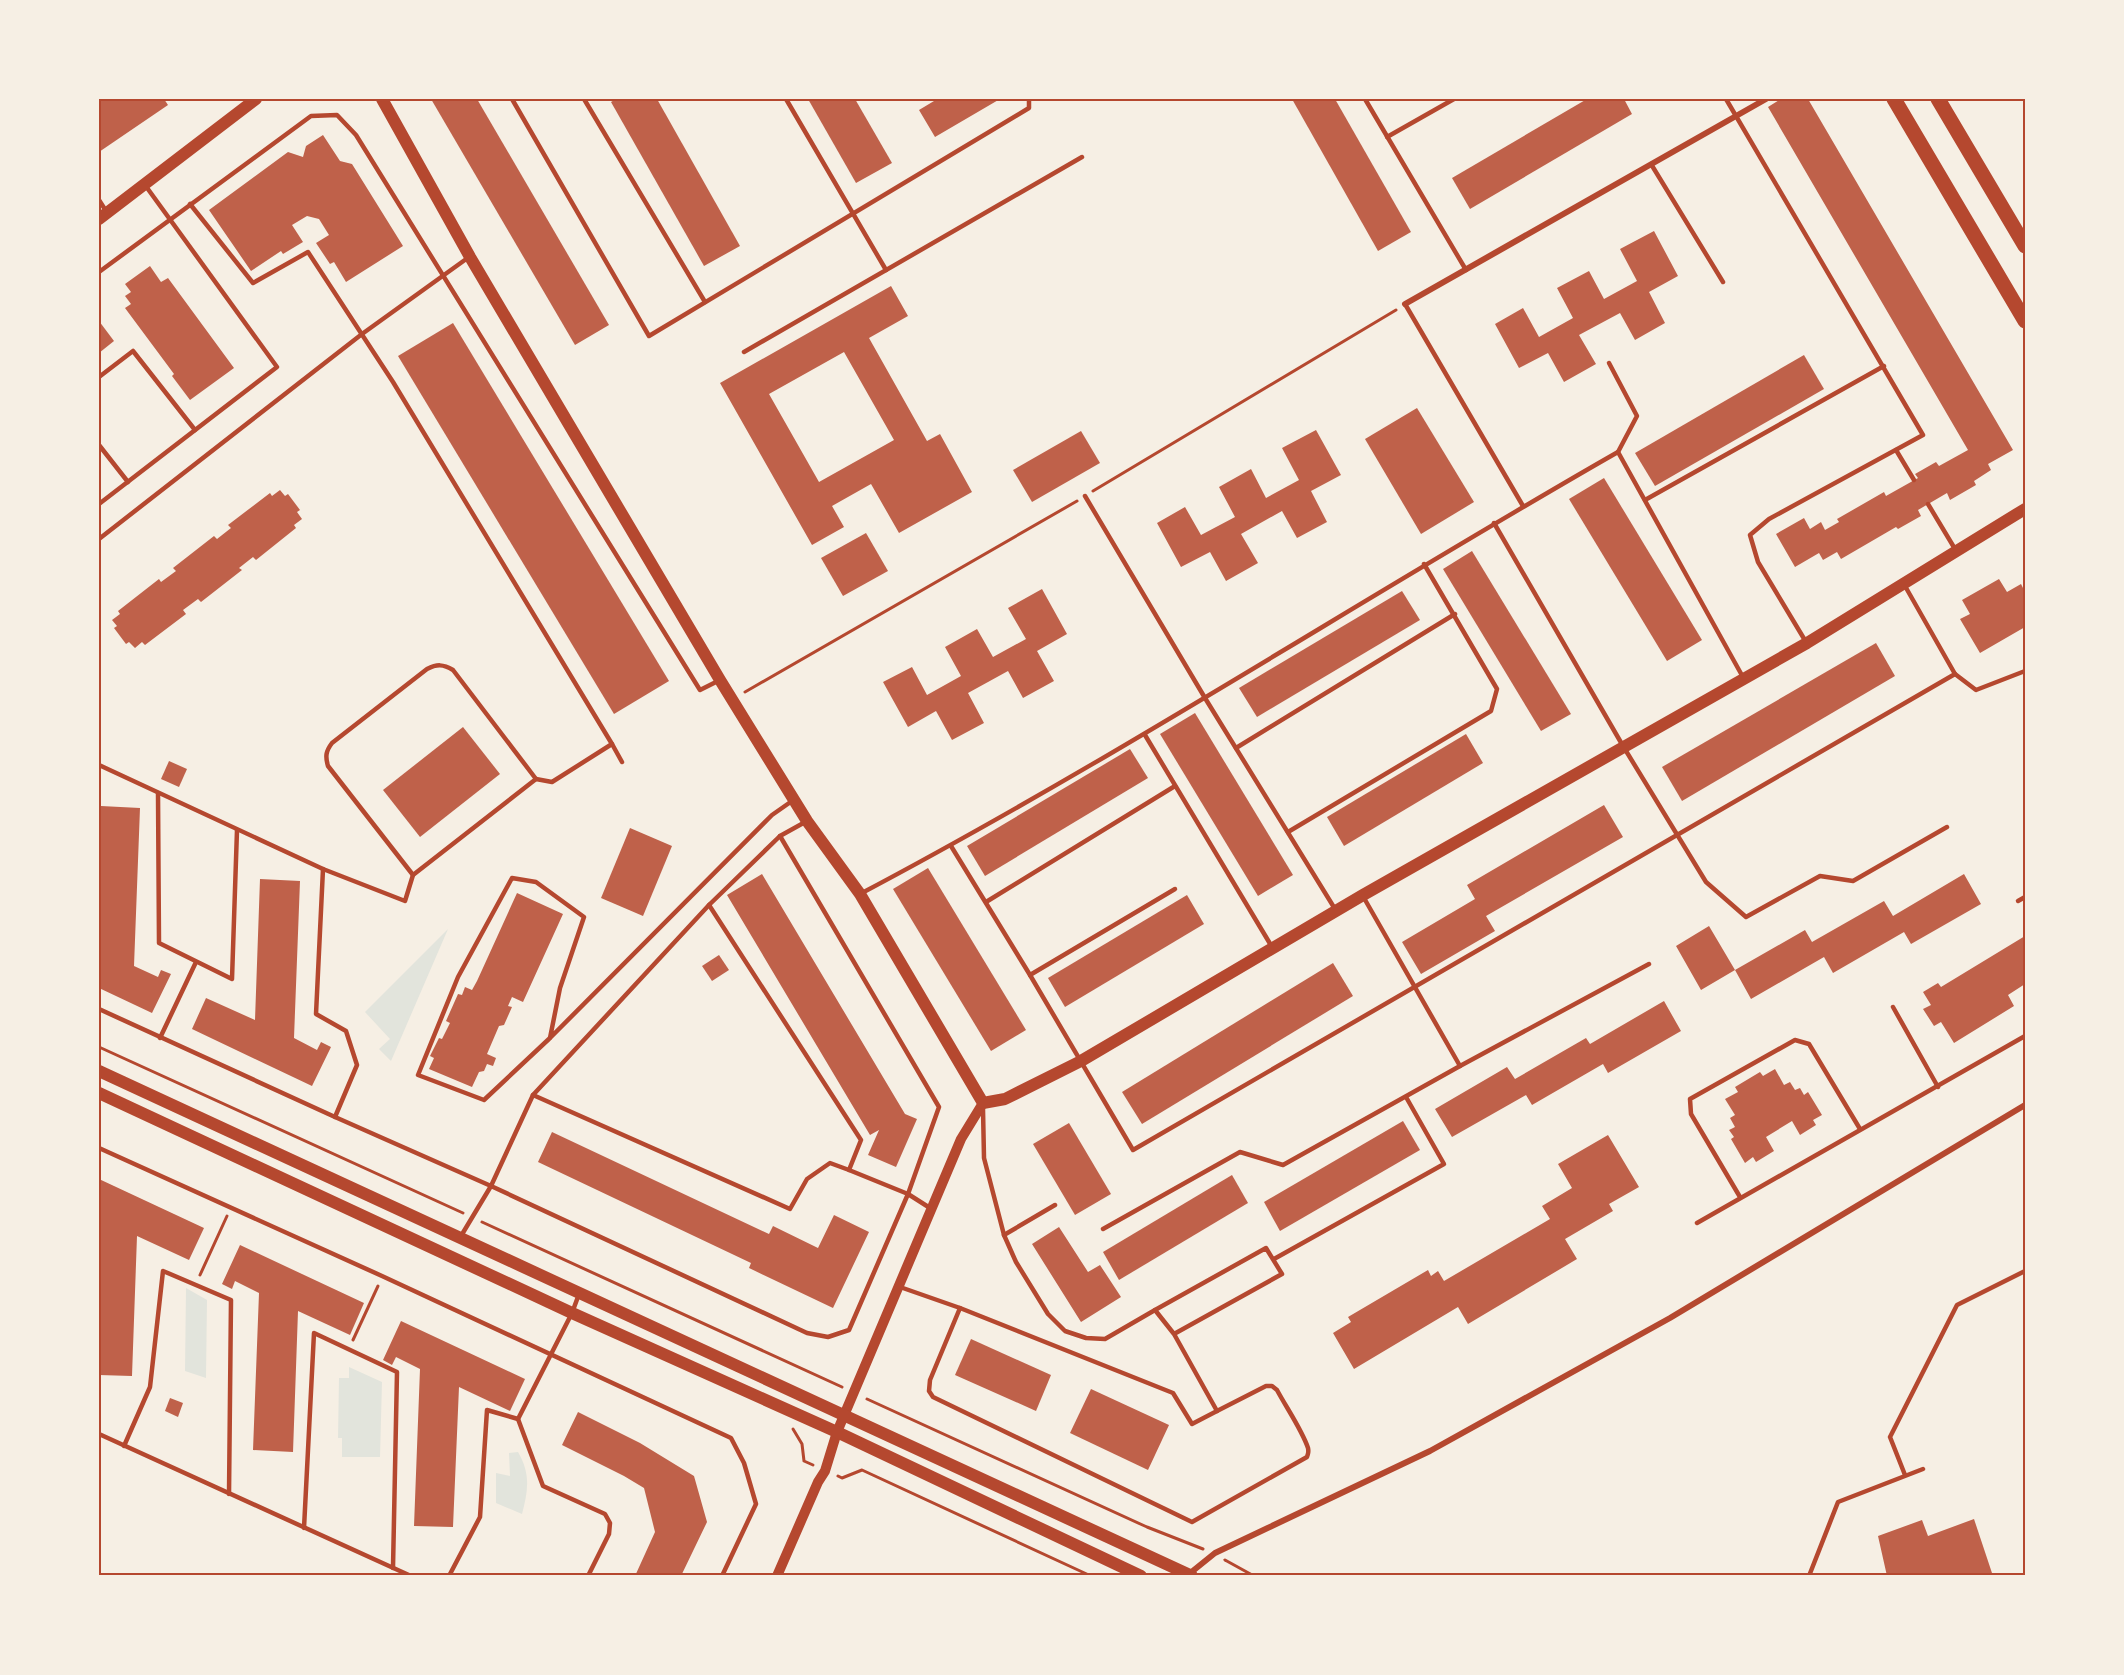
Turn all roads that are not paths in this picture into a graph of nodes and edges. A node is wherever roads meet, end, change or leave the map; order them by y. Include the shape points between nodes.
1 (256, 99) edge
2 (382, 99) edge
3 (512, 99) edge
4 (584, 99) edge
5 (786, 99) edge
6 (1029, 99) edge
7 (1365, 99) edge
8 (1454, 99) edge
9 (1726, 99) edge
10 (1766, 99) edge
11 (1893, 99) edge
12 (1938, 99) edge
13 (1736, 115) junction
14 (1387, 137) junction
15 (1082, 157) dead end
16 (1651, 164) junction
17 (144, 184) junction
18 (99, 200) edge
19 (190, 204) junction
20 (852, 214) junction
21 (103, 216) edge
22 (169, 220) junction
23 (2025, 246) edge
24 (470, 256) junction
25 (886, 270) junction
26 (1466, 270) junction
27 (99, 272) edge
28 (443, 274) junction
29 (1723, 282) dead end
30 (705, 302) junction
31 (1405, 304) joint
32 (2025, 321) edge
33 (362, 334) junction
34 (744, 352) dead end
35 (1609, 363) dead end
36 (1884, 366) junction
37 (99, 376) edge
38 (195, 430) junction
39 (99, 445) edge
40 (1896, 450) junction
41 (1618, 452) junction
42 (1914, 480) dead end
43 (128, 483) junction
44 (1085, 496) road end
45 (1646, 500) junction
46 (99, 504) edge
47 (1928, 504) dead end
48 (1523, 506) junction
49 (2025, 509) edge
50 (1494, 523) junction
51 (99, 539) edge
52 (1956, 551) junction
53 (1424, 564) junction
54 (1904, 583) junction
55 (1455, 614) junction
56 (1807, 643) junction
57 (2025, 671) edge
58 (1954, 674) junction
59 (1744, 679) junction
60 (720, 680) junction
61 (1205, 698) junction
62 (1145, 735) junction
63 (612, 744) junction
64 (1623, 746) junction
65 (1236, 748) junction
66 (622, 762) dead end
67 (99, 765) edge
68 (536, 779) junction
69 (1175, 786) junction
70 (158, 794) junction
71 (794, 800) junction
72 (807, 821) junction
73 (1947, 827) dead end
74 (237, 830) junction
75 (1288, 832) junction
76 (780, 836) junction
77 (1679, 836) junction
78 (951, 846) junction
79 (323, 870) junction
80 (413, 875) junction
81 (1175, 889) dead end
82 (860, 894) junction
83 (1362, 895) junction
84 (2025, 897) edge
85 (2018, 901) dead end
86 (986, 902) junction
87 (709, 905) junction
88 (1336, 911) junction
89 (1273, 950) junction
90 (196, 962) junction
91 (1649, 964) dead end
92 (1030, 975) junction
93 (1415, 987) junction
94 (1893, 1007) dead end
95 (99, 1009) edge
96 (2025, 1036) edge
97 (160, 1038) junction
98 (550, 1038) junction
99 (1081, 1061) junction
100 (1460, 1066) junction
101 (99, 1071) edge
102 (1938, 1087) junction
103 (99, 1093) edge
104 (533, 1095) junction
105 (1406, 1097) junction
106 (983, 1103) junction
107 (2025, 1105) edge
108 (335, 1117) junction
109 (1860, 1129) junction
110 (99, 1148) edge
111 (849, 1170) junction
112 (491, 1186) junction
113 (908, 1194) junction
114 (1740, 1197) junction
115 (1055, 1205) dead end
116 (933, 1209) junction
117 (1697, 1223) dead end
118 (1103, 1229) dead end
119 (1004, 1235) junction
120 (460, 1238) junction
121 (1274, 1259) junction
122 (2025, 1271) edge
123 (900, 1287) junction
124 (579, 1294) junction
125 (960, 1308) junction
126 (1155, 1310) junction
127 (572, 1313) junction
128 (1174, 1335) junction
129 (549, 1354) junction
130 (1217, 1411) junction
131 (845, 1415) junction
132 (518, 1419) junction
133 (837, 1432) junction
134 (99, 1434) edge
135 (124, 1446) junction
136 (1923, 1468) dead end
137 (1905, 1476) junction
138 (229, 1494) junction
139 (304, 1528) junction
140 (393, 1568) junction
141 (1189, 1575) edge
142 (411, 1576) edge
143 (449, 1576) edge
144 (588, 1576) edge
145 (722, 1576) edge
146 (777, 1576) edge
147 (1141, 1576) edge
148 (1809, 1576) edge

1 - 17 main road
2 - 24 main road
3 - 30 lane via 649,336
4 - 30 lane
5 - 20 lane
6 - 20 lane via 1029,108
7 - 14 lane
8 - 14 lane
9 - 13 lane
10 - 13 street
11 - 32 main road
12 - 23 main road
13 - 16 street
13 - 36 lane
14 - 26 lane
15 - 25 lane
16 - 26 street
16 - 29 lane
17 - 21 main road
17 - 22 lane
18 - 21 lane
19 - 22 lane
19 - 28 lane via 311,116 337,115 356,135
19 - 33 lane via 253,284 308,252
20 - 25 lane
20 - 30 lane
22 - 27 lane
22 - 38 lane via 277,367
24 - 28 lane
24 - 60 main road
25 - 34 lane
26 - 31 street
28 - 33 lane
28 - 60 lane via 700,690
31 - 48 lane
33 - 51 lane
33 - 63 lane
35 - 41 lane via 1637,416
36 - 40 lane via 1923,435
36 - 45 lane
37 - 38 lane via 133,351
38 - 43 lane
39 - 43 lane
40 - 42 lane
40 - 56 lane via 1769,519 1750,535 1758,562
41 - 45 lane
41 - 48 lane
43 - 46 lane
44 - 61 lane
45 - 59 lane
47 - 52 lane
48 - 50 lane
49 - 52 main road
50 - 53 lane
50 - 64 lane
52 - 54 main road
53 - 55 lane
53 - 61 lane
54 - 56 main road
54 - 58 lane
55 - 65 lane
55 - 75 lane via 1497,689 1491,711
56 - 59 main road
57 - 58 lane via 1977,690
58 - 77 lane
59 - 64 main road
60 - 71 main road
61 - 62 lane
61 - 65 lane
62 - 69 lane
62 - 78 lane
63 - 66 lane
63 - 68 lane via 552,782
64 - 77 lane
64 - 83 main road
65 - 75 lane
67 - 70 lane
68 - 80 lane
68 - 80 lane via 453,670 445,665 427,669 332,743 327,750 328,766
69 - 86 lane
69 - 89 lane
70 - 74 lane
70 - 90 lane via 159,943
71 - 72 main road
71 - 98 lane via 763,823
72 - 76 lane
72 - 82 main road
73 - 77 lane via 1853,881 1820,876 1746,917 1707,882
74 - 79 lane
74 - 90 lane via 232,979
75 - 88 lane
76 - 87 lane
76 - 113 lane via 939,1107
77 - 93 lane
78 - 82 lane
78 - 86 lane
79 - 80 lane via 405,901
79 - 108 lane via 316,1014 346,1031 357,1065
81 - 92 lane
82 - 106 main road
83 - 88 main road
83 - 93 lane
84 - 85 lane
86 - 92 lane
87 - 104 lane
87 - 111 lane via 861,1140
88 - 89 main road
89 - 99 main road
90 - 97 lane
91 - 100 lane
92 - 99 lane
93 - 99 lane via 1133,1150
93 - 100 lane
94 - 102 lane
95 - 97 lane
96 - 102 lane
97 - 108 lane
98 - 98 lane via 484,1100 418,1075 458,977 512,878 536,882 584,917 560,988
99 - 106 main road via 1005,1099
100 - 105 lane
101 - 120 main road
102 - 109 lane
103 - 127 main road
104 - 111 lane via 789,1209 807,1179 830,1164
104 - 112 lane
105 - 118 lane via 1283,1166 1240,1152
105 - 121 lane via 1444,1164
106 - 116 street via 961,1139
106 - 119 lane via 984,1158
107 - 141 street via 1618,1347 1430,1451 1215,1553
108 - 112 lane
109 - 114 lane
109 - 114 lane via 1809,1044 1795,1040 1690,1099 1691,1114
110 - 129 lane
111 - 113 lane
112 - 113 lane via 807,1333 828,1337 849,1330
112 - 120 lane
113 - 116 lane
114 - 117 lane
115 - 119 lane
116 - 123 street
119 - 126 lane via 1048,1314 1065,1331 1105,1339
120 - 124 main road
121 - 126 lane via 1266,1248
121 - 128 lane via 1282,1274
122 - 137 lane via 1957,1305 1890,1437
123 - 125 lane
123 - 131 street
124 - 127 lane
124 - 131 main road
125 - 130 lane via 1173,1393 1192,1424
125 - 130 lane via 930,1380 933,1397 1192,1522 1309,1454 1272,1386
126 - 128 lane
127 - 129 lane
127 - 133 main road
128 - 130 lane
129 - 132 lane
129 - 145 lane via 731,1438 744,1463 756,1504
131 - 133 street
131 - 141 main road
132 - 143 lane via 487,1410 480,1517
132 - 144 lane via 543,1486 605,1514 610,1523 609,1534
133 - 146 street via 825,1471
133 - 147 main road
134 - 135 lane
135 - 138 lane
135 - 138 lane via 150,1387 163,1271 231,1300
136 - 137 lane
137 - 148 lane via 1838,1502
138 - 139 lane
139 - 140 lane
139 - 140 lane via 314,1333 397,1372
140 - 142 lane

